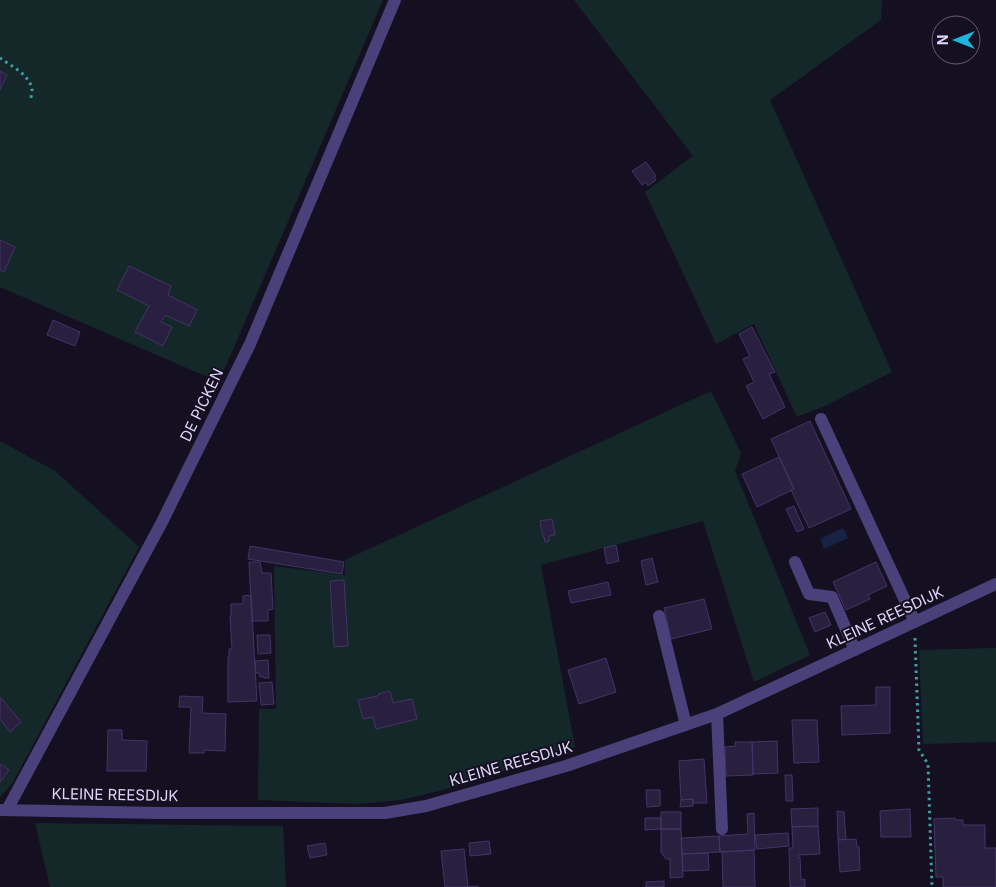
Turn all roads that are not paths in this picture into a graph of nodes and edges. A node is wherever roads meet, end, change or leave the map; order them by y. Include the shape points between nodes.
1 (395, 0) edge
2 (821, 419) dead end
3 (795, 562) dead end
4 (996, 584) edge
5 (659, 616) dead end
6 (915, 622) junction
7 (855, 650) junction
8 (717, 714) junction
9 (686, 725) junction
10 (4, 810) edge
11 (722, 829) dead end

1 - 10 street, DE PICKEN via 250,344 162,522
2 - 6 street
3 - 7 street via 809,594 832,597
4 - 6 street, KLEINE REESDIJK
5 - 9 street
6 - 7 street, KLEINE REESDIJK
7 - 8 street, KLEINE REESDIJK
8 - 9 street, KLEINE REESDIJK
8 - 11 street
9 - 10 street, KLEINE REESDIJK via 566,766 426,806 385,813

